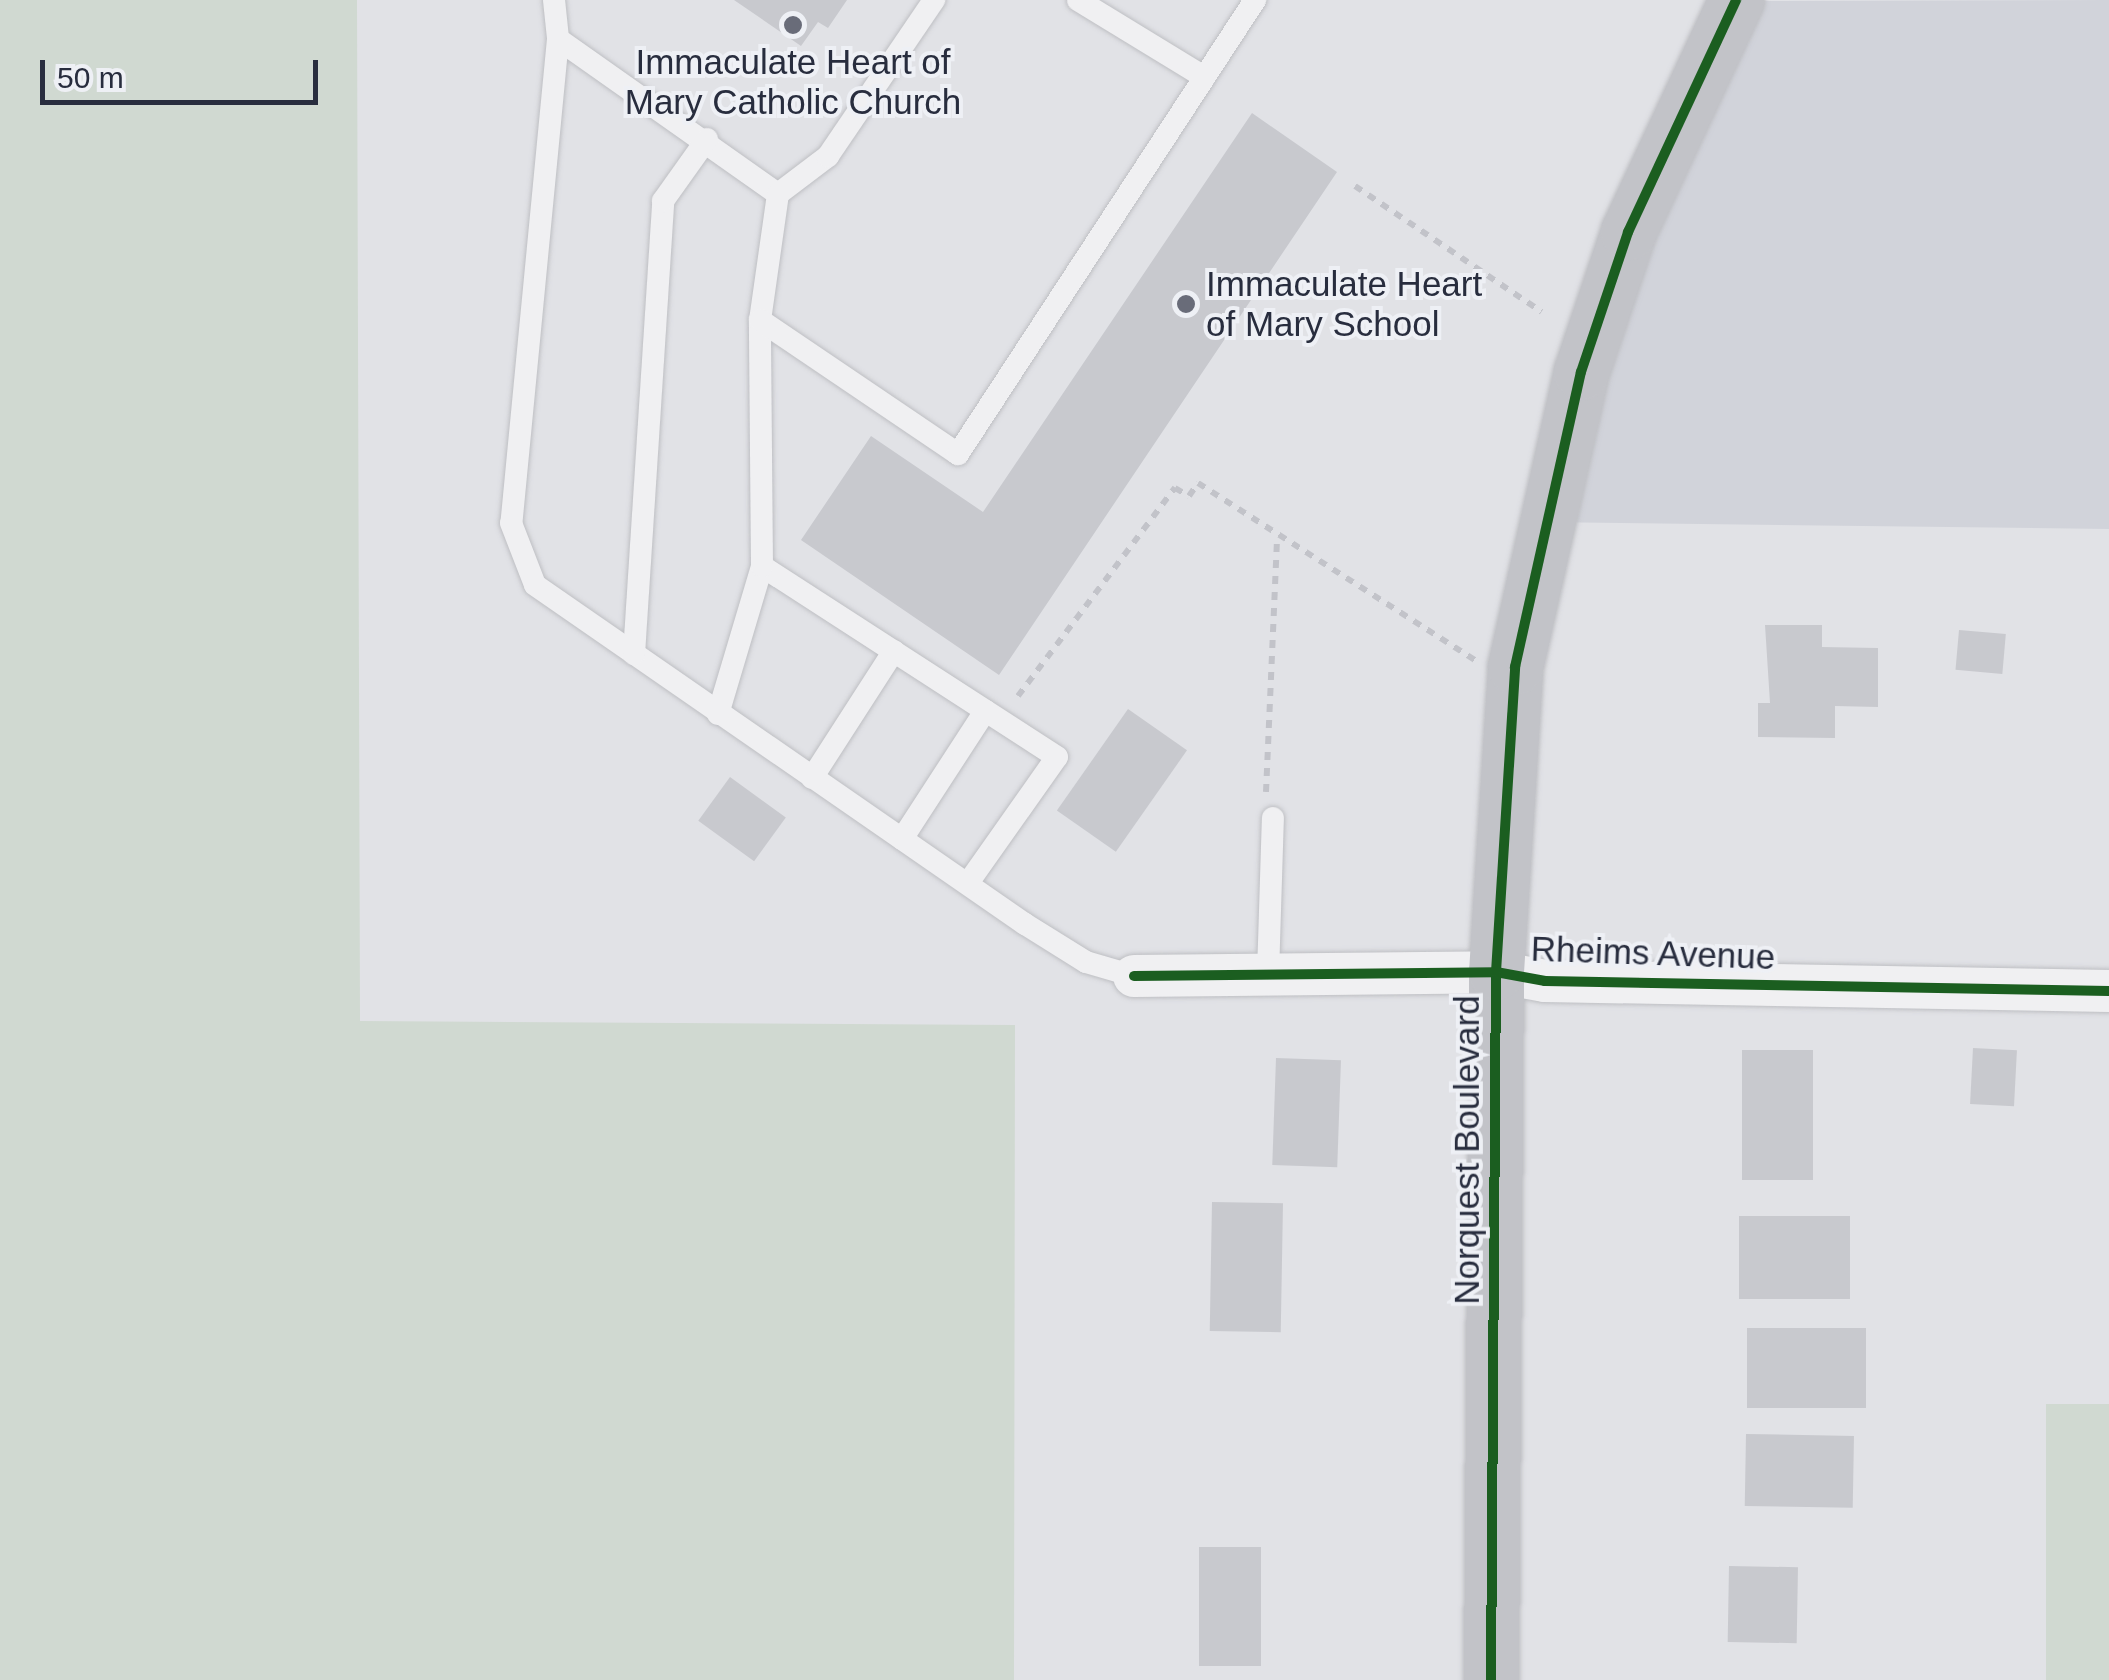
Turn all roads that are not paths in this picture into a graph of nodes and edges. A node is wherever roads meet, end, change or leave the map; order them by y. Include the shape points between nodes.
1 (554, 0) edge
2 (934, 0) edge
3 (1078, 0) edge
4 (1256, 0) edge
5 (1736, 0) edge
6 (558, 39) junction
7 (1204, 77) junction
8 (707, 140) junction
9 (778, 194) junction
10 (760, 320) junction
11 (762, 566) junction
12 (894, 652) junction
13 (634, 654) junction
14 (718, 714) junction
15 (992, 716) junction
16 (812, 778) junction
17 (1273, 818) road end
18 (902, 839) junction
19 (968, 884) junction
20 (1496, 972) junction
21 (1268, 974) junction
22 (1134, 976) joint
23 (2109, 990) edge
24 (1491, 1680) edge

1 - 6 lane
2 - 9 lane via 828,156
3 - 7 lane
4 - 7 lane
5 - 20 street, Norquest Boulevard via 1628,232 1580,372 1515,667
6 - 8 lane
6 - 13 lane via 511,523 535,585
7 - 10 lane via 958,454
8 - 9 lane
8 - 13 lane via 663,200
9 - 10 lane
10 - 11 lane
11 - 12 lane
11 - 14 lane
12 - 15 lane
12 - 16 lane
13 - 14 lane
14 - 16 lane
15 - 18 lane
15 - 19 lane via 1057,757
16 - 18 lane
17 - 21 lane
18 - 19 lane
19 - 22 lane via 1086,962
20 - 21 street, Rheims Avenue
20 - 23 street, Rheims Avenue via 1546,981
20 - 24 street, Norquest Boulevard
21 - 22 street, Rheims Avenue

